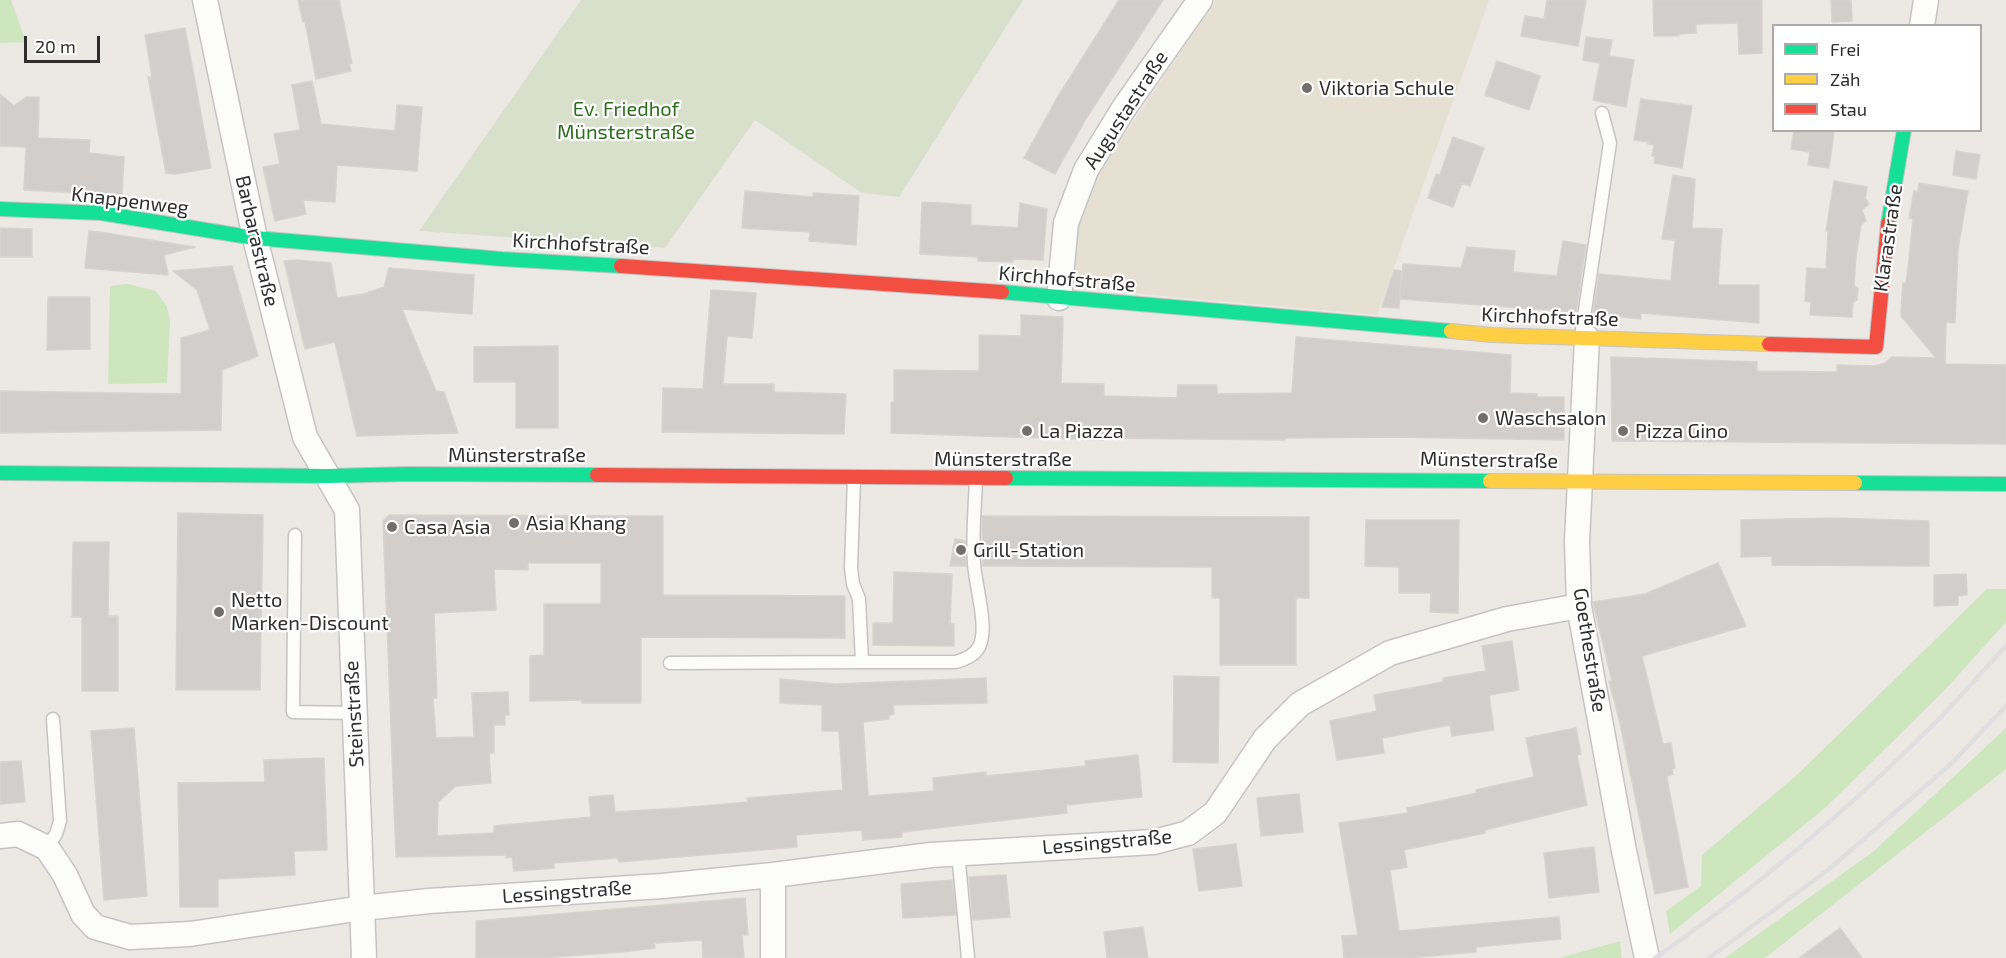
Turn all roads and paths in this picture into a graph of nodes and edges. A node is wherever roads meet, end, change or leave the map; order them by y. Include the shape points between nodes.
1 (205, 0) edge
2 (1200, 0) edge
3 (1926, 0) edge
4 (1922, 24) edge
5 (1602, 113) dead end
6 (1904, 132) edge
7 (0, 209) edge
8 (255, 238) junction
9 (1059, 298) junction
10 (1584, 338) junction
11 (1876, 347) joint
12 (0, 473) edge
13 (328, 476) junction
14 (854, 477) junction
15 (976, 479) junction
16 (1580, 481) junction
17 (2006, 484) edge
18 (295, 535) dead end
19 (1579, 606) junction
20 (862, 662) junction
21 (670, 663) dead end
22 (355, 713) junction
23 (53, 719) dead end
24 (0, 836) edge
25 (47, 848) junction
26 (958, 853) junction
27 (772, 875) junction
28 (362, 908) junction
29 (364, 958) edge
30 (773, 958) edge
31 (968, 958) edge
32 (1647, 958) edge

1 - 8 street, Barbarastraße
2 - 9 street, Augustastraße via 1086,170 1066,223
3 - 4 street
5 - 10 lane via 1610,143
6 - 11 street, Klarastraße via 1886,235
7 - 8 street, Knappenweg via 101,213
8 - 9 street, Kirchhofstraße
8 - 13 street, Barbarastraße via 305,437
9 - 10 street, Kirchhofstraße via 1492,335
10 - 11 street, Kirchhofstraße
10 - 16 street, Goethestraße
12 - 13 street, Münsterstraße
13 - 14 street, Münsterstraße
13 - 22 street, Steinstraße via 347,510
14 - 15 street, Münsterstraße
14 - 20 lane via 851,568 859,599
15 - 16 street, Münsterstraße
15 - 20 lane via 974,564 981,612 979,646 966,659 956,662
16 - 17 street, Münsterstraße
16 - 19 street, Goethestraße
18 - 22 lane via 293,712
19 - 26 street, Lessingstraße via 1507,619 1390,653 1300,704 1264,739 1215,813 1188,833 1154,842
19 - 32 street, Goethestraße
20 - 21 lane
22 - 28 street, Steinstraße
23 - 25 lane via 60,821
24 - 25 street via 18,834
25 - 28 street, Lessingstraße via 83,914 95,927 130,937 190,934
26 - 27 street, Lessingstraße
26 - 31 lane
27 - 28 street, Lessingstraße
27 - 30 street
28 - 29 street, Steinstraße

